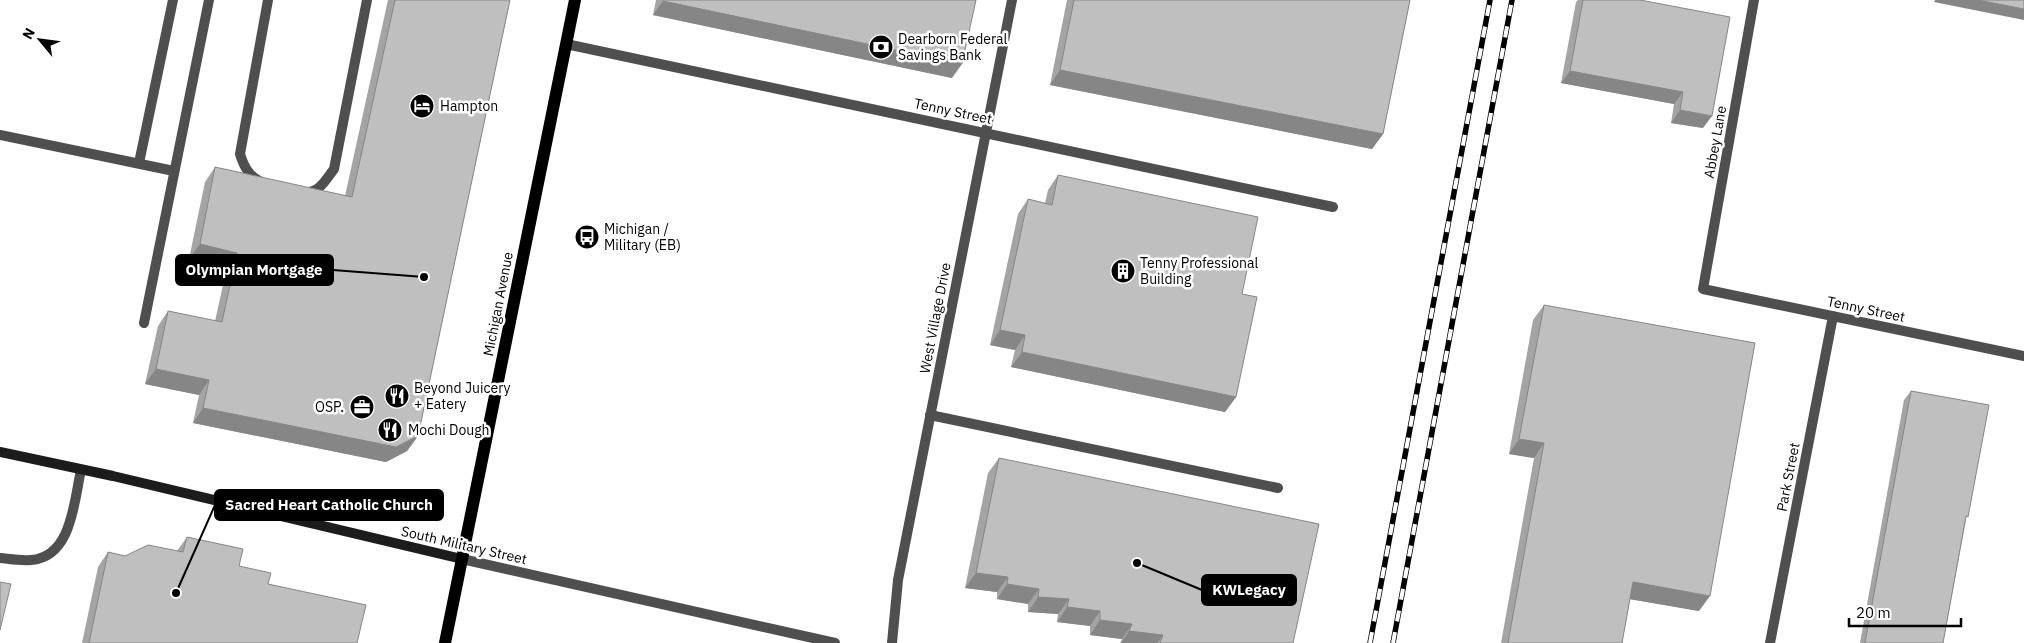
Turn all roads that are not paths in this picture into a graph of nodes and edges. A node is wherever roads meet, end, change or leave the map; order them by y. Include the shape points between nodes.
1 (173, 0) edge
2 (209, 0) edge
3 (268, 0) edge
4 (367, 0) edge
5 (575, 0) edge
6 (1012, 0) edge
7 (1754, 0) edge
8 (566, 44) junction
9 (986, 132) junction
10 (0, 135) edge
11 (139, 163) junction
12 (174, 171) junction
13 (270, 186) edge
14 (289, 191) edge
15 (1333, 207) dead end
16 (1702, 289) joint
17 (1833, 316) junction
18 (144, 323) dead end
19 (2024, 356) edge
20 (930, 415) junction
21 (0, 452) edge
22 (81, 470) junction
23 (1278, 488) dead end
24 (0, 558) edge
25 (462, 559) junction
26 (445, 643) edge
27 (835, 643) edge
28 (892, 643) edge
29 (1770, 643) edge

1 - 11 street
2 - 12 street
3 - 13 street via 240,154 244,168 254,179
4 - 14 street via 334,169 314,192
5 - 8 main road, Michigan Avenue
6 - 9 street, West Village Drive
7 - 16 street, Abbey Lane
8 - 9 street, Tenny Street
8 - 25 main road, Michigan Avenue
9 - 15 street, Tenny Street
9 - 20 street, West Village Drive
10 - 11 street
11 - 12 street
12 - 18 street
16 - 17 street, Tenny Street
17 - 19 street, Tenny Street
17 - 29 street, Park Street
20 - 23 street
20 - 28 street, West Village Drive via 898,580
21 - 22 street, South Military Street
22 - 24 street via 66,534 60,545 48,556 31,560
22 - 25 street, South Military Street
25 - 26 main road, Michigan Avenue
25 - 27 street, South Military Street

